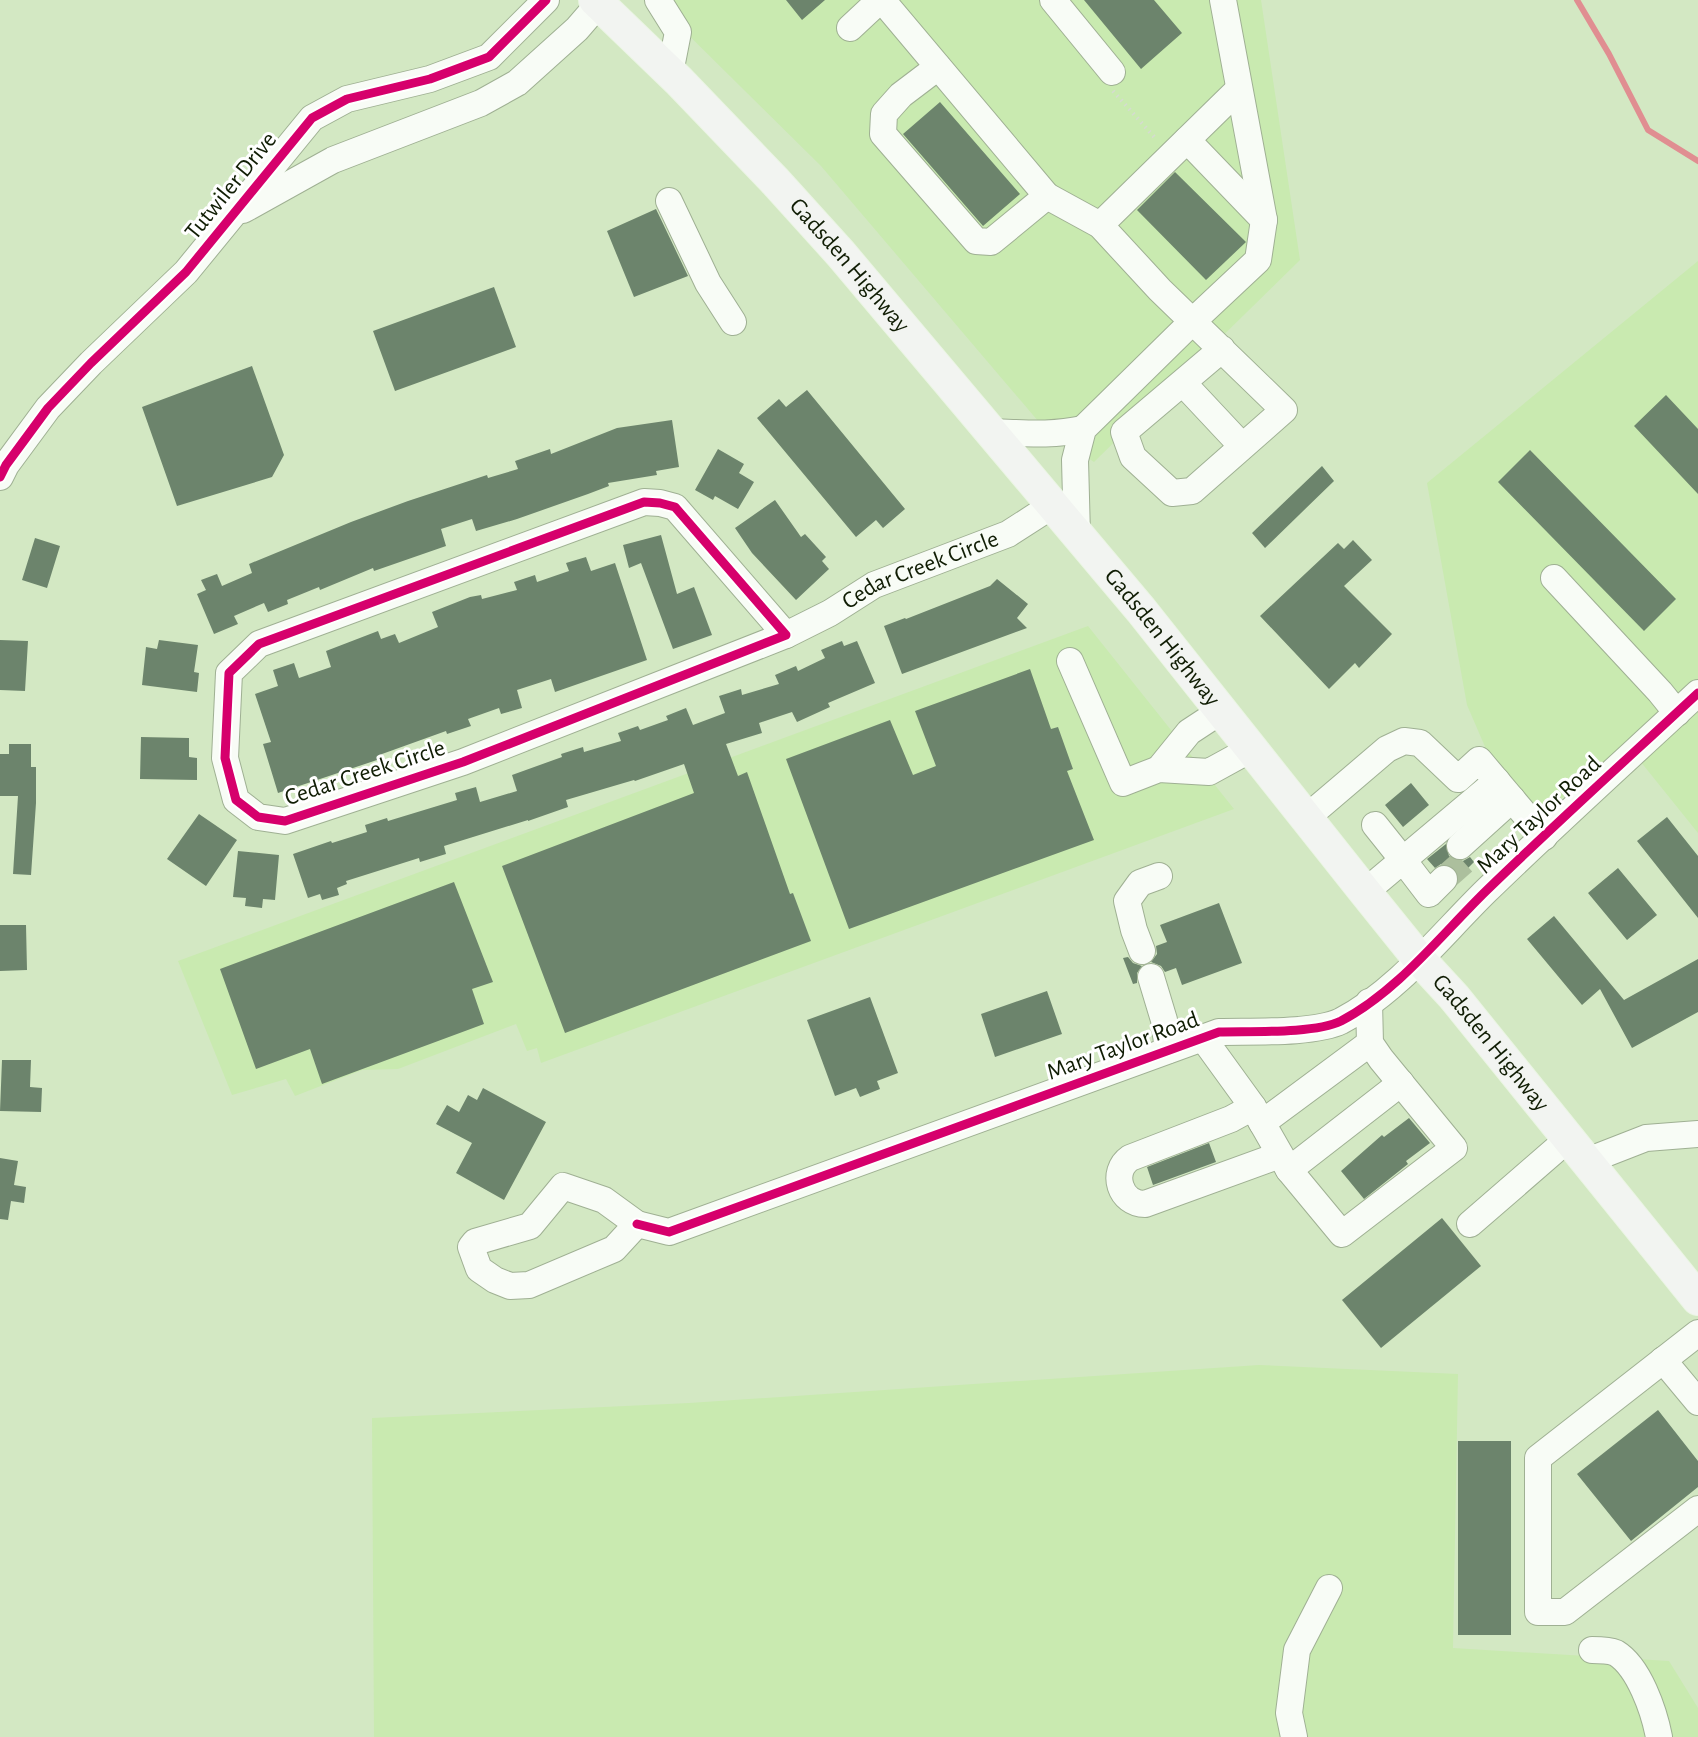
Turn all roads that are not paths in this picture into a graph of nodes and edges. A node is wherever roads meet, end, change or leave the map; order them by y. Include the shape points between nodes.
1 (546, 0) edge
2 (658, 0) edge
3 (881, 0) edge
4 (1053, 0) edge
5 (1223, 0) edge
6 (598, 1) edge
7 (850, 28) dead end
8 (938, 67) junction
9 (1112, 72) dead end
10 (670, 73) junction
11 (1239, 89) junction
12 (1187, 140) junction
13 (1047, 196) junction
14 (669, 201) dead end
15 (229, 217) junction
16 (1264, 220) junction
17 (1100, 225) junction
18 (1194, 320) junction
19 (733, 322) dead end
20 (1222, 349) junction
21 (1183, 383) junction
22 (1083, 429) junction
23 (991, 432) junction
24 (1242, 446) junction
25 (0, 477) edge
26 (1053, 505) junction
27 (1077, 535) junction
28 (1554, 578) dead end
29 (786, 635) junction
30 (1070, 661) dead end
31 (1698, 693) edge
32 (1221, 711) junction
33 (1677, 713) junction
34 (1251, 749) junction
35 (1159, 770) junction
36 (1510, 797) junction
37 (1306, 818) junction
38 (1375, 825) dead end
39 (1544, 837) junction
40 (1465, 852) tunnel mouth
41 (1403, 860) junction
42 (1159, 876) dead end
43 (1432, 880) dead end
44 (1365, 892) junction
45 (1142, 951) dead end
46 (1419, 959) junction
47 (1151, 977) dead end
48 (1369, 1002) junction
49 (1203, 1038) junction
50 (1370, 1043) junction
51 (1168, 1050) junction
52 (1401, 1083) junction
53 (1258, 1115) junction
54 (1698, 1134) edge
55 (1577, 1150) junction
56 (1284, 1162) junction
57 (637, 1224) junction
58 (1470, 1224) dead end
59 (1698, 1299) edge
60 (1698, 1333) edge
61 (1663, 1360) junction
62 (1698, 1402) edge
63 (1698, 1509) edge
64 (1329, 1588) dead end
65 (1592, 1650) dead end
66 (1294, 1737) edge
67 (1659, 1737) edge

1 - 15 street, Tutwiler Drive via 489,57 430,79 347,99 312,118
2 - 10 street via 678,32
3 - 7 street
3 - 8 street
4 - 9 street
5 - 11 street
6 - 10 main road, Gadsden Highway
6 - 15 street, Tutwiler Drive via 577,29 517,83 481,103 333,160
8 - 13 street
8 - 13 street via 901,95 884,114 884,134 976,241 991,242
10 - 23 main road, Gadsden Highway via 834,246
11 - 12 street
11 - 16 street
12 - 16 street
12 - 17 street
13 - 17 street
14 - 19 street via 708,283
15 - 25 street, Tutwiler Drive via 186,272 48,408
16 - 18 street via 1258,260
17 - 18 street via 1160,290
18 - 20 street
18 - 22 street
20 - 21 street
20 - 24 street via 1284,410
21 - 24 street
21 - 24 street via 1124,432 1133,457 1172,493 1192,491
22 - 23 street via 1045,435
22 - 27 street via 1074,459
23 - 26 main road, Gadsden Highway
26 - 27 main road, Gadsden Highway
26 - 29 street, Cedar Creek Circle via 1008,534 874,585
27 - 32 main road, Gadsden Highway
28 - 33 street
29 - 29 street, Cedar Creek Circle via 463,762 285,821 258,817 236,800 225,758 229,673 259,644 644,502 675,507
30 - 35 street via 1123,783
31 - 33 street, Mary Taylor Road
32 - 34 main road, Gadsden Highway
32 - 35 street via 1189,732
33 - 39 street, Mary Taylor Road
34 - 35 street via 1209,772
34 - 37 main road, Gadsden Highway
36 - 37 street via 1479,760 1458,779 1420,743 1404,741 1387,749
36 - 39 street
36 - 40 street
36 - 41 street
37 - 44 main road, Gadsden Highway
38 - 41 street
39 - 46 street, Mary Taylor Road
41 - 43 street
41 - 44 street
42 - 45 street via 1140,883 1127,901
44 - 46 main road, Gadsden Highway
46 - 48 street, Mary Taylor Road
46 - 55 main road, Gadsden Highway
47 - 51 street
48 - 49 street, Mary Taylor Road via 1339,1022 1308,1029 1219,1032
48 - 50 street
49 - 51 street, Mary Taylor Road
49 - 53 street
50 - 52 street
50 - 53 street
51 - 57 street, Mary Taylor Road via 669,1232
52 - 56 street
52 - 56 street via 1454,1148 1342,1234
53 - 56 street
53 - 56 street via 1231,1119 1130,1158 1119,1174 1125,1194 1137,1204 1145,1204
54 - 55 street
55 - 58 street
55 - 59 main road, Gadsden Highway
57 - 57 street via 604,1200 563,1186 530,1226 475,1242 472,1256 479,1269 495,1280 510,1286 529,1286 614,1249
60 - 61 street
61 - 62 street
61 - 63 street via 1538,1458 1538,1612 1565,1612
64 - 66 street via 1297,1650 1289,1713
65 - 67 street via 1614,1652 1630,1665

